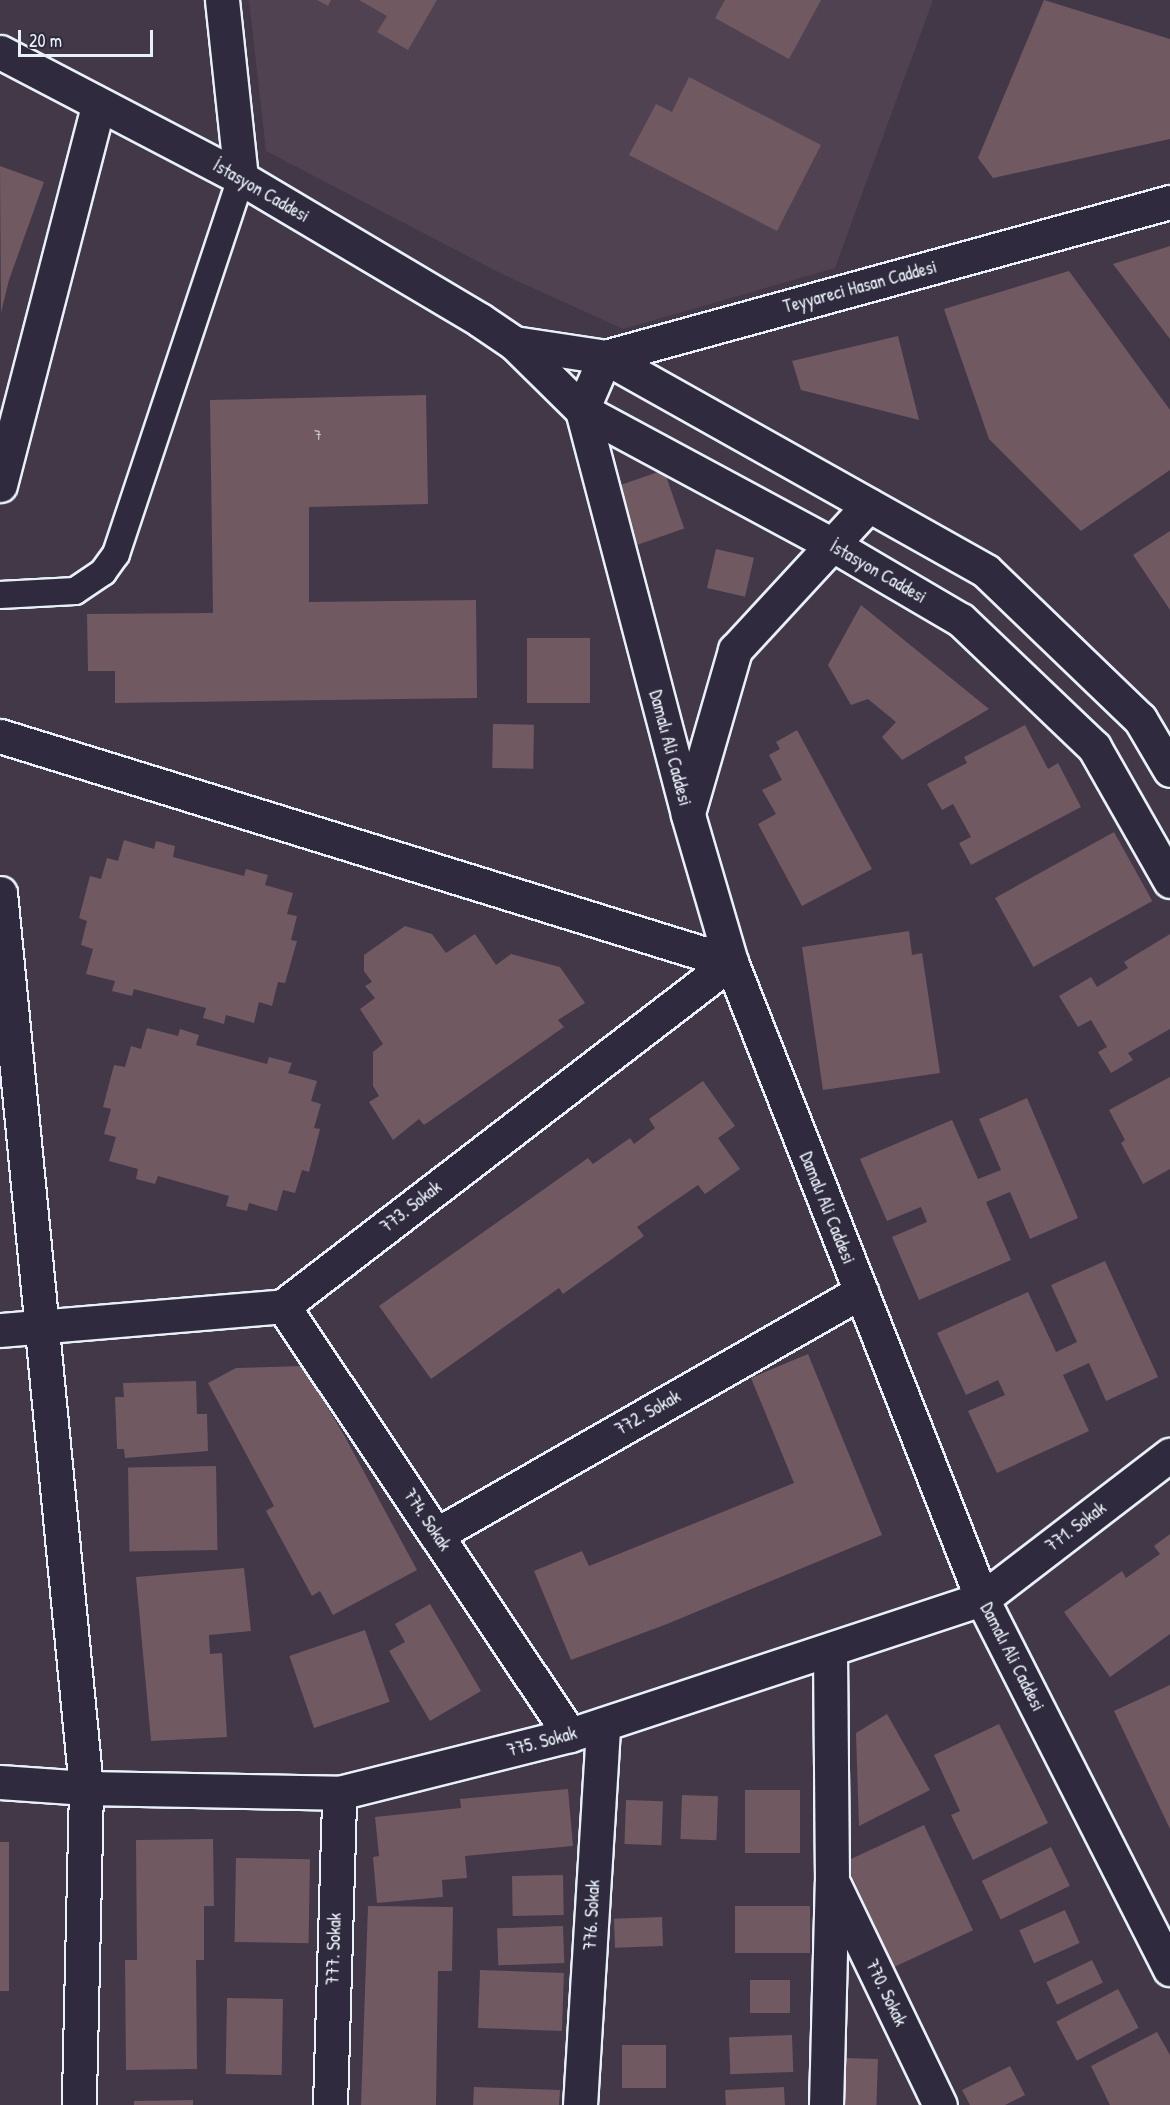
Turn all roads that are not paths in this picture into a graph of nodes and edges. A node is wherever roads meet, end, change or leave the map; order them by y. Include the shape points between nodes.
1 (222, 0) edge
2 (0, 52) edge
3 (98, 105) junction
4 (241, 178) junction
5 (1170, 202) edge
6 (514, 343) junction
7 (605, 357) junction
8 (582, 410) junction
9 (0, 485) edge
10 (869, 505) junction
11 (833, 545) junction
12 (0, 595) edge
13 (0, 736) edge
14 (1170, 770) edge
15 (688, 815) junction
16 (1170, 881) edge
17 (0, 893) edge
18 (730, 962) junction
19 (10, 1099) edge
20 (861, 1292) junction
21 (283, 1306) junction
22 (43, 1328) junction
23 (0, 1330) edge
24 (1170, 1455) edge
25 (436, 1535) junction
26 (982, 1599) junction
27 (830, 1650) junction
28 (603, 1725) junction
29 (570, 1735) junction
30 (0, 1782) edge
31 (86, 1788) junction
32 (339, 1793) junction
33 (832, 1881) junction
34 (1170, 1969) edge
35 (80, 2105) edge
36 (330, 2105) edge
37 (580, 2105) edge
38 (826, 2105) edge
39 (940, 2105) edge

1 - 4 street
2 - 3 street, İstasyon Caddesi
3 - 4 street, İstasyon Caddesi
3 - 9 street
4 - 6 street, İstasyon Caddesi
4 - 12 lane via 116,554 103,572 75,591
5 - 7 street, Teyyareci Hasan Caddesi
6 - 7 street, İstasyon Caddesi
6 - 8 street, İstasyon Caddesi
7 - 8 street
7 - 10 street, İstasyon Caddesi
8 - 11 street, İstasyon Caddesi
8 - 15 street, Damalı Ali Caddesi
10 - 11 street
10 - 14 street, İstasyon Caddesi via 986,571 1140,719
11 - 15 street via 735,650
11 - 16 street, İstasyon Caddesi via 961,620 1094,747
13 - 18 street
15 - 18 street, Damalı Ali Caddesi
17 - 19 street
18 - 20 street, Damalı Ali Caddesi
18 - 21 street, 773. Sokak
19 - 22 street
20 - 25 street, 772. Sokak
20 - 26 street, Damalı Ali Caddesi
21 - 22 street
21 - 25 street, 774. Sokak
22 - 23 street
22 - 31 street
24 - 26 street, 771. Sokak
25 - 29 street, 774. Sokak
26 - 27 street, 775. Sokak
26 - 34 street, Damalı Ali Caddesi
27 - 28 street, 775. Sokak
27 - 33 street, 770. Sokak
28 - 29 street, 775. Sokak
28 - 37 street, 776. Sokak
29 - 32 street, 775. Sokak
30 - 31 street, 775. Sokak
31 - 32 street, 775. Sokak
31 - 35 street
32 - 36 street, 777. Sokak
33 - 38 street, 770. Sokak
33 - 39 street, 770. Sokak

